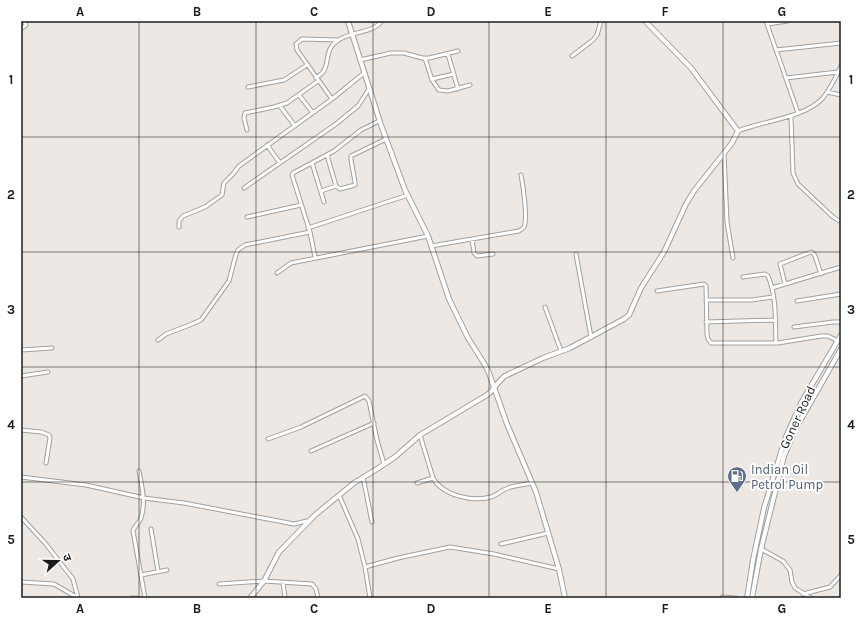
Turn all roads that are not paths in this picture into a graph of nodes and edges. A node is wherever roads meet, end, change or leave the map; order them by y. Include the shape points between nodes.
1 (24, 21) edge
2 (348, 21) edge
3 (382, 21) edge
4 (601, 21) edge
5 (645, 21) edge
6 (788, 21) edge
7 (766, 22) edge
8 (21, 29) edge
9 (352, 34) junction
10 (338, 40) junction
11 (841, 43) edge
12 (776, 50) junction
13 (458, 51) dead end
14 (448, 54) junction
15 (572, 56) dead end
16 (425, 58) junction
17 (360, 60) junction
18 (307, 64) junction
19 (841, 66) edge
20 (838, 72) junction
21 (364, 73) junction
22 (454, 74) junction
23 (786, 78) junction
24 (432, 79) junction
25 (317, 80) junction
26 (470, 85) dead end
27 (248, 87) dead end
28 (369, 89) junction
29 (458, 89) junction
30 (827, 92) junction
31 (299, 95) junction
32 (841, 95) edge
33 (332, 99) junction
34 (280, 106) junction
35 (313, 112) junction
36 (798, 113) junction
37 (791, 116) junction
38 (380, 121) junction
39 (295, 126) junction
40 (247, 130) dead end
41 (738, 131) junction
42 (386, 139) junction
43 (267, 145) junction
44 (724, 153) junction
45 (327, 155) junction
46 (280, 163) junction
47 (312, 163) junction
48 (521, 175) dead end
49 (336, 186) junction
50 (244, 188) dead end
51 (321, 191) junction
52 (408, 195) junction
53 (324, 202) dead end
54 (302, 206) junction
55 (247, 217) dead end
56 (841, 222) edge
57 (179, 227) dead end
58 (308, 228) junction
59 (310, 232) junction
60 (428, 236) junction
61 (472, 239) junction
62 (431, 246) junction
63 (493, 254) dead end
64 (576, 254) dead end
65 (315, 257) junction
66 (733, 258) dead end
67 (841, 267) edge
68 (277, 273) dead end
69 (821, 274) junction
70 (743, 277) dead end
71 (785, 284) junction
72 (772, 288) junction
73 (657, 291) dead end
74 (841, 294) edge
75 (773, 297) junction
76 (706, 300) junction
77 (797, 301) dead end
78 (545, 306) dead end
79 (776, 320) junction
80 (706, 322) junction
81 (841, 322) edge
82 (794, 327) dead end
83 (841, 335) edge
84 (591, 337) junction
85 (158, 340) dead end
86 (838, 341) junction
87 (776, 343) junction
88 (52, 348) dead end
89 (841, 349) edge
90 (21, 350) edge
91 (561, 351) junction
92 (48, 372) dead end
93 (21, 376) edge
94 (494, 389) junction
95 (801, 403) junction
96 (808, 407) junction
97 (374, 423) junction
98 (21, 430) edge
99 (420, 435) junction
100 (268, 439) dead end
101 (312, 451) dead end
102 (46, 463) dead end
103 (384, 464) junction
104 (139, 471) dead end
105 (21, 477) edge
106 (363, 477) junction
107 (433, 478) junction
108 (417, 483) dead end
109 (532, 484) junction
110 (339, 495) junction
111 (144, 498) junction
112 (21, 517) edge
113 (307, 521) junction
114 (372, 522) dead end
115 (151, 529) dead end
116 (548, 533) junction
117 (501, 544) dead end
118 (761, 549) junction
119 (365, 567) junction
120 (559, 569) junction
121 (167, 570) dead end
122 (158, 571) junction
123 (141, 575) junction
124 (841, 575) edge
125 (264, 581) junction
126 (21, 582) edge
127 (284, 582) junction
128 (219, 584) dead end
129 (803, 594) junction
130 (722, 597) dead end
131 (78, 598) edge
132 (131, 598) edge
133 (137, 598) edge
134 (145, 598) edge
135 (250, 598) edge
136 (285, 598) edge
137 (318, 598) edge
138 (370, 598) edge
139 (565, 598) edge
140 (736, 598) edge
141 (747, 598) edge
142 (752, 598) edge
143 (811, 598) edge

1 - 8 street via 26,25
2 - 9 street
3 - 9 street via 374,28
4 - 15 street via 595,39
5 - 41 street via 694,72
6 - 7 street
7 - 12 street
9 - 10 street
9 - 17 street
10 - 18 street via 302,39 297,42 297,50
10 - 25 street via 330,48 325,70
11 - 12 street
12 - 23 street
13 - 14 street
14 - 16 street
14 - 22 street
16 - 17 street via 398,52
16 - 24 street
17 - 21 street
18 - 25 street
18 - 27 street via 284,80
19 - 20 street
20 - 23 street
20 - 30 street
21 - 28 street
21 - 33 street
22 - 24 street
22 - 29 street
23 - 36 street
24 - 29 street via 440,90
25 - 31 street
25 - 33 street
26 - 29 street
28 - 38 street
28 - 46 street via 361,103 347,115
30 - 32 street
30 - 36 street via 819,102
31 - 34 street
31 - 35 street
33 - 35 street
34 - 39 street
34 - 40 street via 245,113
35 - 39 street
36 - 37 street
37 - 41 street
37 - 56 street via 793,174 798,184
38 - 42 street
38 - 45 street via 361,130
39 - 43 street
41 - 44 street
42 - 49 street via 351,156 355,185 340,189
42 - 52 street
43 - 46 street
43 - 57 street via 239,166 224,183 222,195 205,207 183,216
44 - 66 street via 727,222
44 - 84 street via 686,204 664,252 641,288 628,315
45 - 47 street
45 - 49 street
46 - 50 street
47 - 51 street
47 - 54 street via 292,175
48 - 61 street via 525,204 525,224 522,229
49 - 51 street
51 - 53 street
52 - 58 street
52 - 60 street
54 - 55 street
54 - 58 street
58 - 59 street
59 - 65 street
59 - 85 street via 242,247 236,254 230,281 203,317 196,323 166,334
60 - 62 street
60 - 65 street
61 - 62 street
61 - 63 street via 474,253 477,256
62 - 94 street via 449,299 485,365
64 - 84 street
65 - 68 street via 291,263
67 - 69 street
69 - 71 street
69 - 71 street via 811,252 780,264
70 - 72 street via 765,274
71 - 72 street
72 - 75 street
73 - 76 street via 704,284
74 - 77 street
75 - 76 street via 752,300
75 - 79 street
76 - 80 street
78 - 91 street
79 - 80 street
79 - 87 street
80 - 87 street via 708,340 711,343
81 - 82 street
83 - 86 street, Goner Road
84 - 91 street
86 - 87 street via 821,336
86 - 95 street, Goner Road
88 - 90 street
89 - 96 street, Goner Road
91 - 94 street via 505,376
92 - 93 street
94 - 99 street
94 - 109 street
95 - 96 street
95 - 141 street, Goner Road via 777,461 757,538
96 - 118 street, Goner Road via 784,456
97 - 100 street via 370,401 365,396 301,427
97 - 101 street
97 - 103 street
98 - 102 street via 49,435
99 - 103 street
99 - 107 street
103 - 106 street
104 - 111 street
105 - 111 street via 86,485
106 - 110 street
106 - 114 street
107 - 108 street
107 - 109 street via 441,488 451,493 476,498 490,497 508,488
109 - 116 street
110 - 113 street
110 - 119 street via 358,539
111 - 113 street via 294,524
111 - 123 street via 141,518 133,531
112 - 131 street via 73,578
113 - 125 street via 279,552
115 - 122 street
116 - 117 street
116 - 120 street
118 - 129 street via 786,564 795,588
118 - 142 street, Goner Road
119 - 120 street via 450,547
119 - 138 street
120 - 139 street
121 - 122 street
122 - 123 street
123 - 134 street
124 - 129 street via 830,586
125 - 127 street
125 - 128 street
125 - 135 street
126 - 131 street via 54,584
127 - 136 street
127 - 137 street via 312,584
129 - 143 street
130 - 140 street
132 - 133 street

